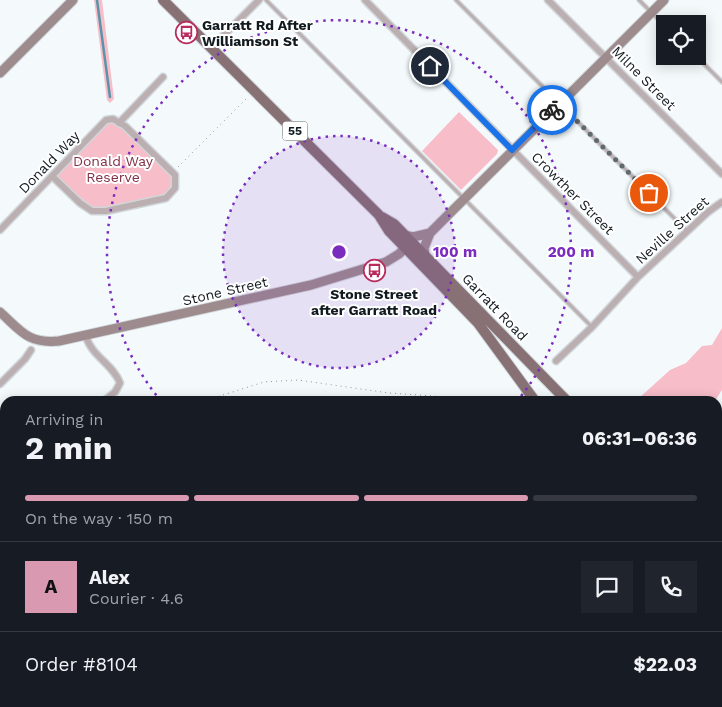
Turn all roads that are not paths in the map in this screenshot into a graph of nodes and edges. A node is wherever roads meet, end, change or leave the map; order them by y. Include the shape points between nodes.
1 (73, 0) edge
2 (163, 0) edge
3 (260, 0) edge
4 (266, 0) edge
5 (365, 0) edge
6 (456, 0) edge
7 (548, 0) edge
8 (639, 0) edge
9 (664, 0) edge
10 (651, 12) junction
11 (656, 17) edge
12 (212, 47) junction
13 (605, 57) junction
14 (705, 65) edge
15 (0, 73) edge
16 (163, 77) dead end
17 (722, 82) edge
18 (559, 103) junction
19 (119, 123) junction
20 (512, 150) junction
21 (722, 174) edge
22 (53, 177) junction
23 (464, 199) junction
24 (722, 202) edge
25 (0, 230) edge
26 (688, 231) junction
27 (430, 233) junction
28 (407, 241) junction
29 (426, 256) junction
30 (638, 277) junction
31 (0, 312) edge
32 (592, 327) junction
33 (86, 336) junction
34 (31, 350) dead end
35 (556, 361) dead end
36 (0, 384) edge
37 (110, 396) edge
38 (532, 396) edge
39 (562, 396) edge

1 - 15 street
2 - 12 main road, Garratt Road / 55
3 - 12 street
4 - 23 lane
5 - 20 street, Crowther Street
6 - 18 lane
7 - 13 street, Milne Street
8 - 10 lane
9 - 10 street
10 - 11 lane
10 - 13 street
12 - 28 main road, Garratt Road / 55 via 379,215 389,231
13 - 18 street
13 - 21 street, Milne Street
14 - 17 lane
16 - 19 street
18 - 20 street
18 - 26 lane
19 - 22 street, Donald Way via 113,119 106,120
19 - 22 street via 175,175 175,188 166,198 92,211
20 - 23 street
20 - 30 street, Crowther Street
22 - 25 street, Donald Way
23 - 27 street
23 - 32 lane
24 - 26 street, Neville Street
26 - 30 street, Neville Street
27 - 28 street
27 - 29 street via 424,248
28 - 29 main road, Garratt Road / 55
28 - 33 street, Stone Street via 394,258 386,262 311,285
28 - 38 main road, Garratt Road / 55 via 478,323
29 - 39 main road, Garratt Road / 55
30 - 32 street
31 - 33 street, Stone Street via 35,341 46,343
32 - 35 street
33 - 37 street via 91,349 120,383
34 - 36 street

